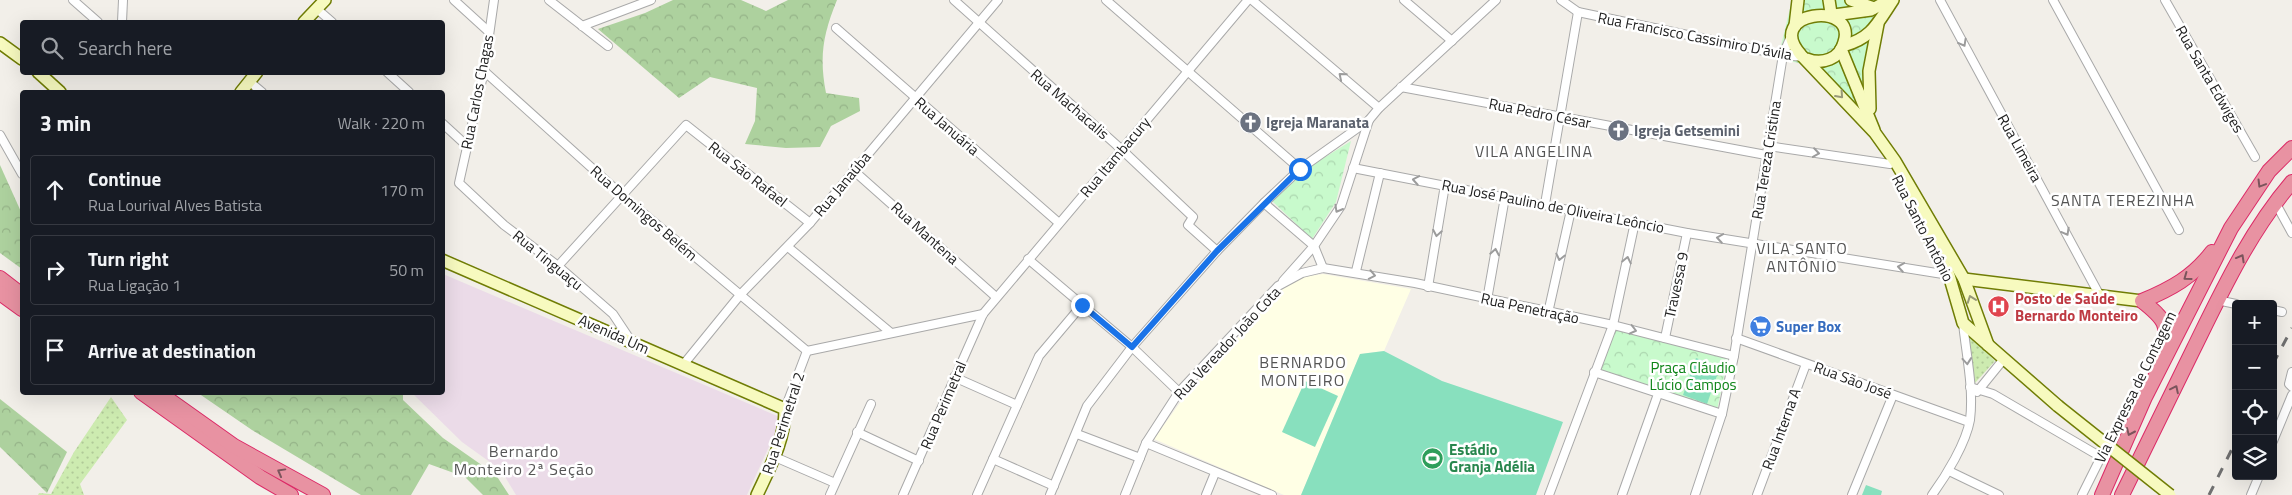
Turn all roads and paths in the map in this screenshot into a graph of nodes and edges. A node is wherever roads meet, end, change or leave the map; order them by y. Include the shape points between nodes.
1 (73, 0) edge
2 (123, 0) edge
3 (325, 0) edge
4 (454, 0) edge
5 (494, 0) edge
6 (549, 0) edge
7 (651, 0) edge
8 (954, 0) edge
9 (998, 0) edge
10 (1106, 0) edge
11 (1250, 0) edge
12 (1404, 0) edge
13 (1496, 0) edge
14 (1561, 0) edge
15 (1798, 0) edge
16 (1829, 0) edge
17 (1851, 0) edge
18 (1891, 0) edge
19 (1940, 0) edge
20 (2053, 0) edge
21 (2165, 0) edge
22 (1874, 8) junction
23 (317, 9) junction
24 (1578, 12) junction
25 (1833, 14) junction
26 (96, 20) edge
27 (122, 20) edge
28 (306, 20) edge
29 (330, 20) edge
30 (978, 22) junction
31 (1878, 24) junction
32 (582, 26) junction
33 (836, 28) dead end
34 (1794, 28) junction
35 (488, 31) junction
36 (1452, 41) junction
37 (0, 43) edge
38 (608, 46) dead end
39 (1842, 48) junction
40 (1783, 55) junction
41 (20, 58) edge
42 (1806, 58) junction
43 (484, 71) junction
44 (1188, 72) junction
45 (41, 75) edge
46 (254, 75) edge
47 (390, 75) edge
48 (1401, 87) junction
49 (58, 90) edge
50 (243, 90) edge
51 (261, 90) edge
52 (407, 90) edge
53 (915, 99) junction
54 (1379, 108) junction
55 (1870, 116) junction
56 (1562, 117) junction
57 (1369, 120) junction
58 (445, 126) edge
59 (1875, 134) junction
60 (0, 135) edge
61 (466, 145) junction
62 (1768, 146) junction
63 (2292, 148) edge
64 (1122, 149) junction
65 (1766, 155) junction
66 (2254, 158) dead end
67 (1892, 162) junction
68 (1353, 168) junction
69 (1300, 169) junction
70 (20, 170) edge
71 (853, 170) junction
72 (1380, 173) junction
73 (2292, 182) edge
74 (459, 183) joint
75 (1445, 184) junction
76 (623, 196) junction
77 (1505, 197) junction
78 (2275, 202) junction
79 (1264, 203) junction
80 (1546, 204) junction
81 (1571, 210) junction
82 (1634, 222) junction
83 (810, 223) junction
84 (1059, 223) junction
85 (2231, 228) junction
86 (2179, 230) dead end
87 (1687, 233) junction
88 (2292, 233) edge
89 (1753, 243) junction
90 (1314, 246) junction
91 (788, 247) junction
92 (1217, 251) junction
93 (1028, 259) junction
94 (445, 261) edge
95 (558, 266) junction
96 (1324, 268) junction
97 (1356, 272) junction
98 (1949, 275) junction
99 (0, 278) edge
100 (1964, 280) junction
101 (1278, 286) junction
102 (1428, 287) junction
103 (0, 293) edge
104 (20, 293) edge
105 (740, 295) junction
106 (2100, 296) junction
107 (996, 297) junction
108 (1487, 300) junction
109 (2217, 300) junction
110 (2142, 301) junction
111 (2232, 303) edge
112 (1082, 305) junction
113 (20, 308) edge
114 (2277, 311) edge
115 (2282, 312) dead end
116 (1548, 313) junction
117 (983, 314) junction
118 (1964, 324) junction
119 (1613, 325) junction
120 (890, 332) junction
121 (1665, 338) junction
122 (1736, 338) junction
123 (631, 342) junction
124 (1988, 345) junction
125 (1132, 347) junction
126 (807, 350) junction
127 (1734, 356) junction
128 (2004, 360) junction
129 (1806, 364) junction
130 (683, 365) junction
131 (2159, 371) junction
132 (1594, 372) junction
133 (2292, 372) edge
134 (954, 377) junction
135 (1970, 387) junction
136 (2292, 387) edge
137 (1980, 389) junction
138 (1179, 392) junction
139 (1658, 394) junction
140 (145, 395) edge
141 (162, 395) edge
142 (1893, 395) junction
143 (2292, 395) edge
144 (1971, 399) junction
145 (870, 404) dead end
146 (1017, 405) junction
147 (785, 410) junction
148 (1722, 414) junction
149 (1969, 422) junction
150 (857, 432) junction
151 (1077, 434) junction
152 (2275, 435) edge
153 (1146, 443) junction
154 (775, 457) junction
155 (1140, 458) junction
156 (993, 459) junction
157 (919, 462) junction
158 (1949, 471) junction
159 (1215, 473) junction
160 (2257, 480) edge
161 (835, 483) junction
162 (1054, 486) junction
163 (291, 495) edge
164 (323, 495) edge
165 (757, 495) edge
166 (830, 495) edge
167 (903, 495) edge
168 (977, 495) edge
169 (1050, 495) edge
170 (1125, 495) edge
171 (1206, 495) edge
172 (1272, 495) edge
173 (1549, 495) edge
174 (1622, 495) edge
175 (1695, 495) edge
176 (1757, 495) edge
177 (1852, 495) edge
178 (1932, 495) edge
179 (1999, 495) edge
180 (2082, 495) edge
181 (2102, 495) edge
182 (2122, 495) edge
183 (2170, 495) edge
184 (2251, 495) edge

1 - 26 street
2 - 27 street
3 - 23 street
4 - 35 street
5 - 35 street, Rua Carlos Chagas
6 - 32 street
7 - 32 street
8 - 30 street, Rua Machacalis
9 - 30 street, Rua Janaúba
10 - 44 street
11 - 44 street, Rua Itambacury
54 -> 11 street
12 - 36 street
13 - 36 street
14 - 24 street, Rua Francisco Cassimiro D'ávila
15 - 34 street
16 - 25 street
17 - 22 street
18 - 22 street
18 - 31 street
19 -> 106 street, Rua Limeira
20 - 86 street
21 - 66 street, Rua Santa Edwiges
22 - 25 street
23 - 28 street
23 - 29 street
24 - 40 street, Rua Francisco Cassimiro D'ávila
24 - 56 street
25 - 34 street via 1823,10 1810,12 1802,16
25 - 39 street via 1844,29
30 - 53 street, Rua Janaúba
30 - 64 street, Rua Machacalis
31 - 39 street via 1866,38
31 - 55 street via 1869,71
32 - 38 street
33 - 53 street, Rua Januária
34 - 40 street, Rua Tereza Cristina
34 - 42 street via 1795,45
35 - 43 street, Rua Carlos Chagas
36 - 48 street
37 - 41 street
39 - 42 street via 1826,61 1815,62
39 - 55 street, Rua Santo Antônio
40 - 42 street, Rua Francisco Cassimiro D'ávila
40 - 62 street, Rua Tereza Cristina
42 -> 59 street, Rua Santo Antônio
43 - 61 street, Rua Carlos Chagas
43 - 76 street, Rua Domingos Belém
44 - 64 street, Rua Itambacury
44 - 69 street
45 - 49 street
46 - 50 street
46 - 51 street
47 - 52 street
48 - 54 street
48 - 56 street, Rua Pedro César
53 - 71 street, Rua Janaúba
53 - 84 street, Rua Januária
54 - 57 street
55 - 59 street, Rua Santo Antônio
56 - 65 street, Rua Pedro César
56 - 80 street
57 - 68 street
57 - 69 street
58 - 61 street
59 - 67 street, Rua Santo Antônio
60 - 70 street
61 - 74 street, Rua Carlos Chagas
62 - 65 street, Rua Tereza Cristina
62 -> 67 street
63 -> 85 highway via 2269,171
64 - 84 street, Rua Itambacury
64 - 92 street, Rua Machacalis via 1193,217 1188,225
65 - 89 street, Rua Tereza Cristina
67 - 98 street, Rua Santo Antônio
67 - 100 street, Rua Santo Antônio
68 - 72 street, Rua José Paulino de Oliveira Leôncio
68 -> 90 street via 1341,206
69 - 79 street
71 - 83 street, Rua Janaúba
71 - 107 street, Rua Mantena
75 -> 72 street, Rua José Paulino de Oliveira Leôncio
72 - 97 street
73 - 78 highway
74 - 95 street, Rua Tinguaçu via 504,225
75 - 77 street, Rua José Paulino de Oliveira Leôncio
75 -> 102 street
76 - 83 street, Rua São Rafael via 686,124
76 - 95 street
76 - 105 street, Rua Domingos Belém
77 - 80 street, Rua José Paulino de Oliveira Leôncio
108 -> 77 street
78 - 88 street
109 -> 78 highway
79 - 90 street
79 - 92 street
80 - 81 street, Rua José Paulino de Oliveira Leôncio
81 - 82 street, Rua José Paulino de Oliveira Leôncio
81 -> 116 street
82 - 87 street, Rua José Paulino de Oliveira Leôncio
119 -> 82 street
83 - 91 street, Rua Janaúba
84 - 93 street, Rua Itambacury
85 -> 110 highway via 2190,276
85 - 131 highway, Via Expressa de Contagem
89 -> 87 street, Rua José Paulino de Oliveira Leôncio
87 - 121 street, Travessa 9
98 -> 89 street, Rua José Paulino de Oliveira Leôncio
89 - 122 street, Rua Tereza Cristina
90 - 96 street
90 - 101 street
91 - 105 street, Rua Janaúba
91 - 120 street
92 - 125 street
93 - 107 street, Rua Itambacury
93 - 112 street
94 - 123 street, Avenida Um
95 - 123 street, Rua Tinguaçu via 613,314
96 - 97 street, Rua Penetração
96 - 101 street, Rua Vereador João Cota via 1302,273
97 -> 102 street, Rua Penetração
98 - 118 street, Rua Santo Antônio
99 - 104 highway
100 - 106 street
124 -> 100 street, Rua Santo Antônio
101 - 138 street, Rua Vereador João Cota
102 - 108 street, Rua Penetração
103 - 113 highway
105 - 126 street, Rua Domingos Belém
105 - 130 street, Rua Janaúba
106 - 110 street
107 - 117 street, Rua Itambacury
108 - 116 street, Rua Penetração
109 - 111 street
182 -> 109 highway
110 - 131 highway via 2162,316 2166,335
112 - 125 street
112 - 146 street via 1039,356
114 - 115 street
116 - 119 street, Rua Penetração
117 - 120 street
117 - 134 street, Rua Perimetral
118 - 124 street, Rua Santo Antônio
118 -> 135 street
119 -> 121 street, Rua Penetração
119 - 132 street
120 - 126 street
121 - 127 street, Rua Penetração
122 - 127 street, Rua Tereza Cristina
122 - 129 street, Rua São José
123 - 130 street, Avenida Um
124 - 128 street, Rua Santo Antônio
125 - 138 street
125 - 151 street via 1087,406
126 - 147 street, Rua Perimetral 2
127 - 148 street, Rua Tereza Cristina
128 - 137 street
128 - 183 street, Rua Santo Antônio, bridge
129 - 142 street, Rua São José
129 - 176 street, Rua Interna A
130 - 147 street, Avenida Um
131 -> 181 highway, Via Expressa de Contagem
132 - 139 street
132 - 173 street
133 - 136 street via 2289,384
134 - 146 street
134 - 157 street, Rua Perimetral
135 - 137 street
135 - 144 street
137 - 144 street
137 - 180 street via 2101,457
138 - 153 street, Rua Vereador João Cota
139 - 148 street
139 - 174 street
140 - 163 highway via 260,477
164 -> 141 highway via 234,446
142 - 149 street, Rua São José
142 - 177 street
143 - 152 street
144 - 149 street
145 - 150 street
146 - 156 street
147 - 154 street, Rua Perimetral 2 via 785,425
148 - 175 street, Rua Tereza Cristina
149 - 158 street
150 - 157 street
150 - 161 street
151 - 155 street
151 - 162 street
153 - 155 street, Rua Vereador João Cota
153 - 159 street
154 - 161 street
154 - 165 street, Rua Perimetral 2
155 - 170 street, Rua Vereador João Cota
156 - 162 street
156 - 168 street
157 - 167 street, Rua Perimetral
158 - 178 street
158 - 179 street
159 - 171 street
159 - 172 street
160 - 184 street
161 - 166 street
162 - 169 street

